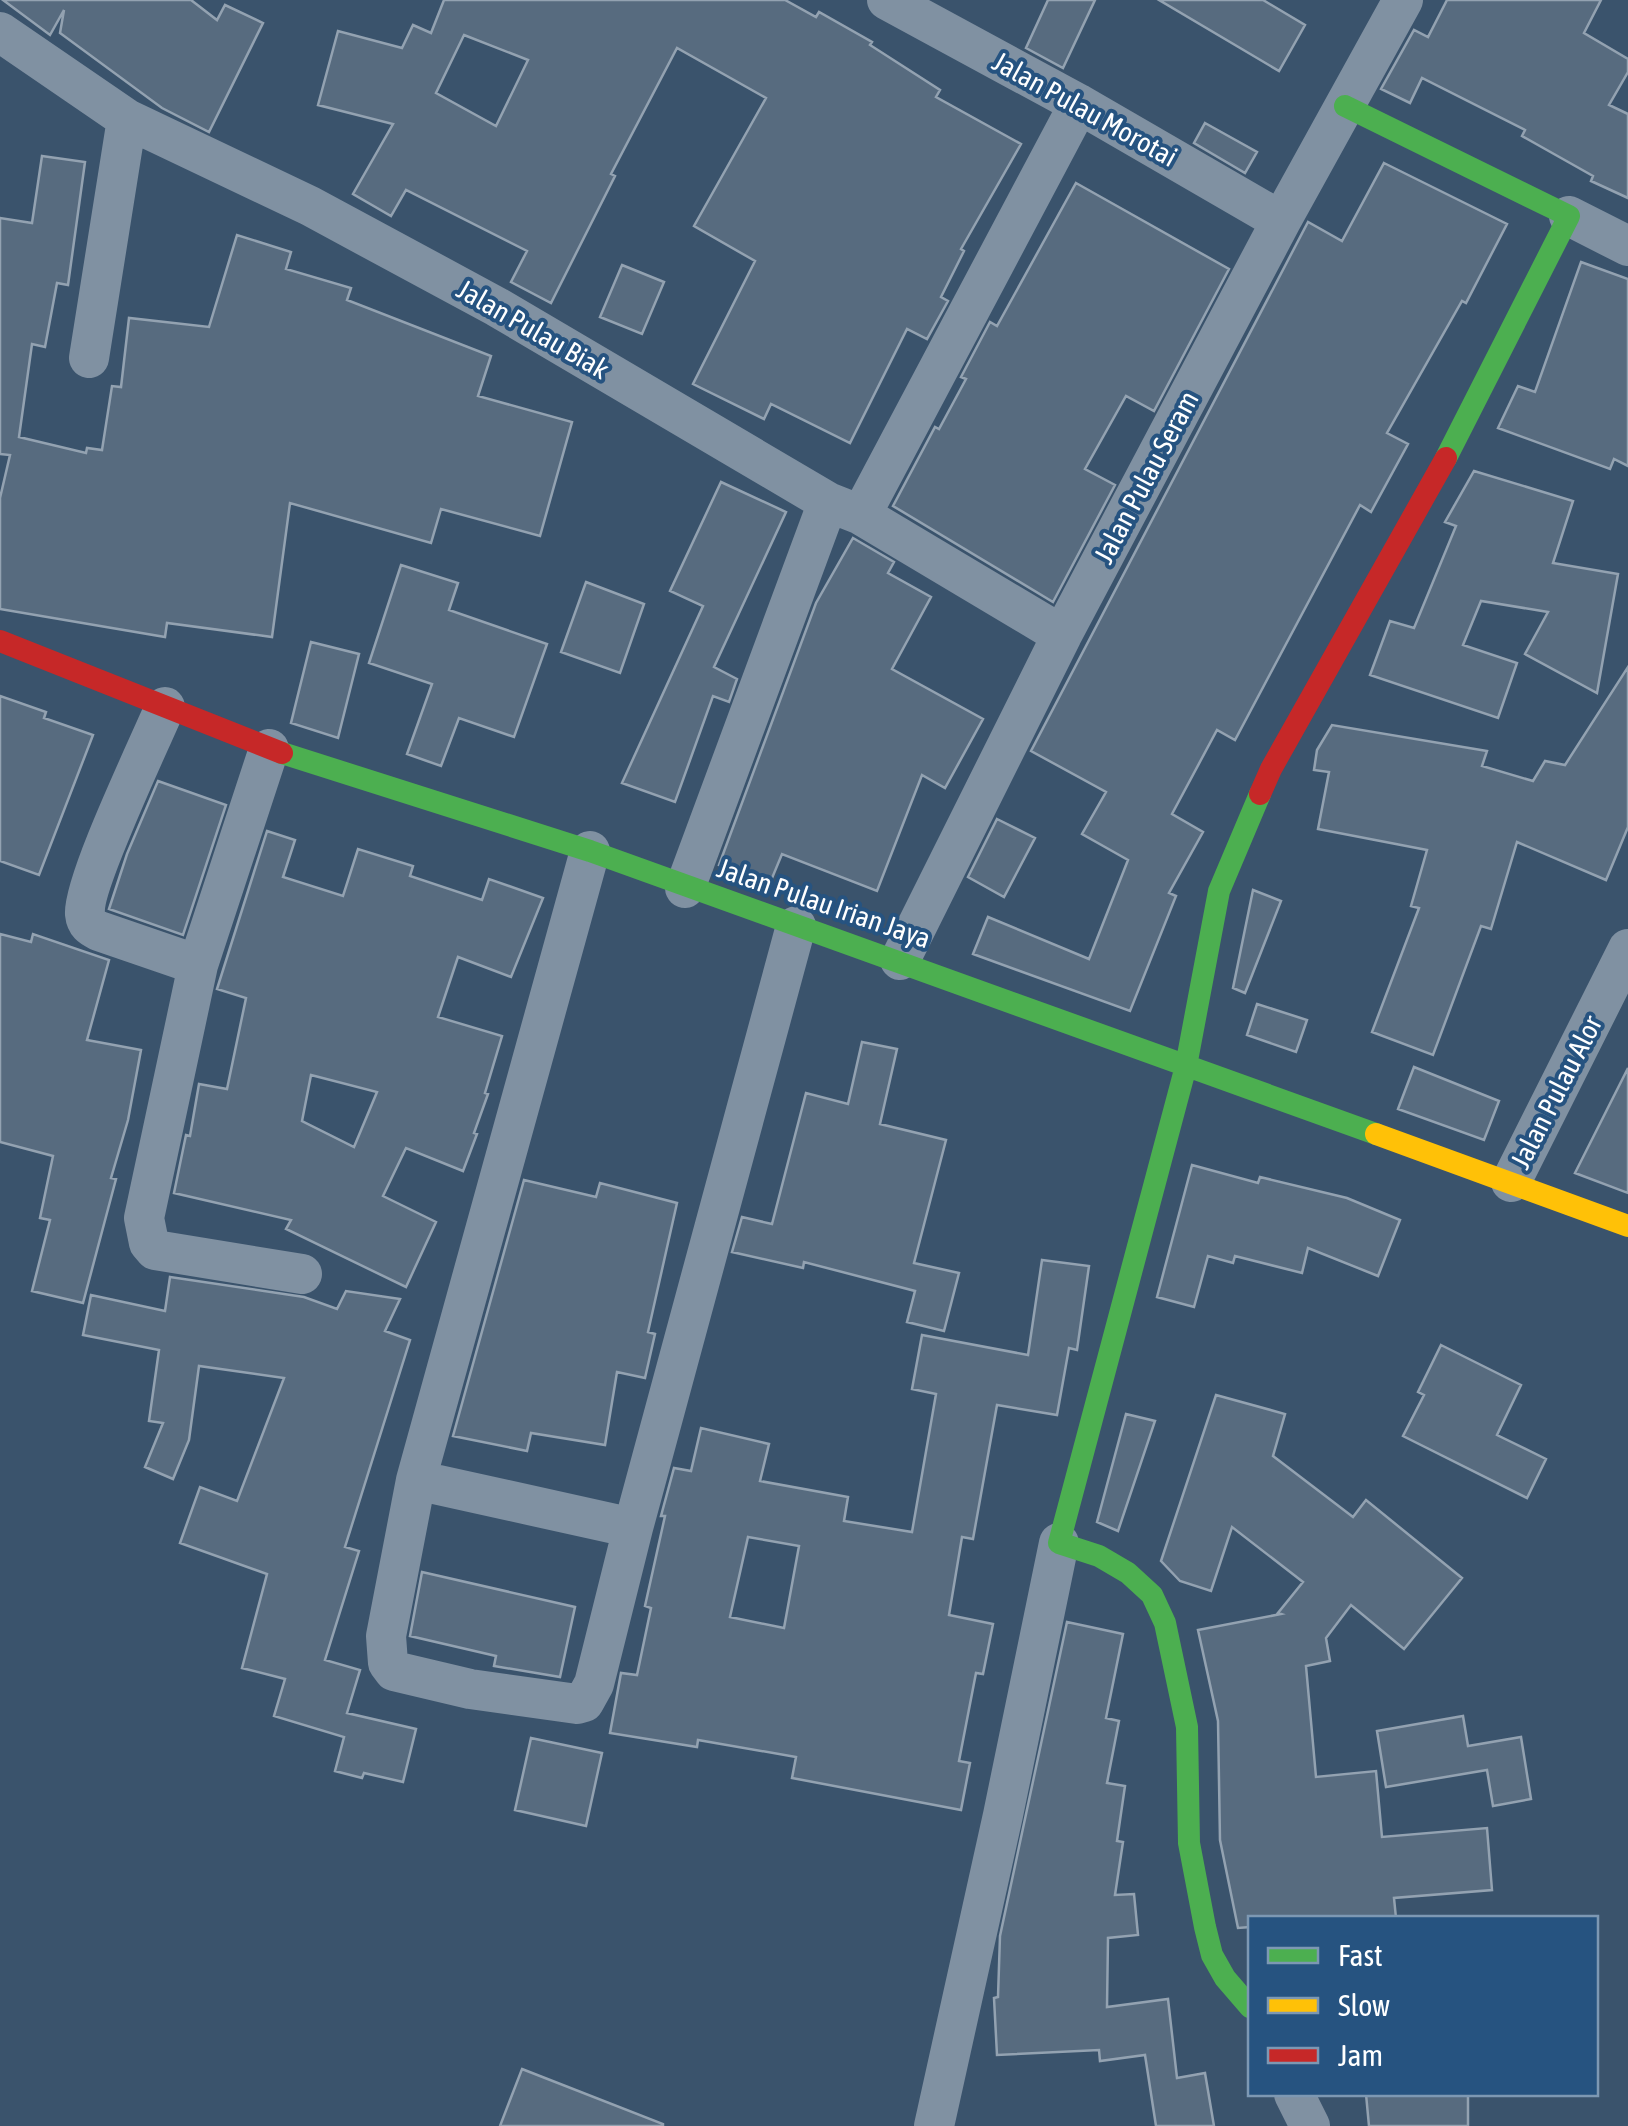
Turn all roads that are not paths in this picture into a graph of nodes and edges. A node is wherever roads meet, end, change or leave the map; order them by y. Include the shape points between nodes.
1 (887, 0) edge
2 (1403, 0) edge
3 (0, 32) edge
4 (1079, 104) junction
5 (1345, 106) junction
6 (128, 119) junction
7 (1569, 216) junction
8 (1281, 221) junction
9 (1628, 246) edge
10 (89, 358) dead end
11 (844, 508) junction
12 (1062, 636) junction
13 (0, 641) edge
14 (165, 707) junction
15 (269, 749) junction
16 (590, 851) junction
17 (685, 888) junction
18 (796, 926) junction
19 (1628, 948) edge
20 (900, 960) junction
21 (198, 965) junction
22 (1186, 1066) junction
23 (1511, 1182) junction
24 (1628, 1226) edge
25 (302, 1274) dead end
26 (416, 1480) junction
27 (633, 1528) junction
28 (1059, 1543) junction
29 (1248, 2005) edge
30 (1295, 2096) edge
31 (934, 2126) edge
32 (1310, 2126) edge

1 - 4 street, Jalan Pulau Morotai
2 - 5 street, Jalan Pulau Seram
3 - 6 street, Jalan Pulau Biak
4 - 8 street, Jalan Pulau Morotai
4 - 11 street
5 - 7 street
5 - 8 street, Jalan Pulau Seram
6 - 10 street
6 - 11 street, Jalan Pulau Biak via 310,206 497,307
7 - 9 street
7 - 22 street via 1463,426 1271,769 1218,891
8 - 12 street, Jalan Pulau Seram
11 - 12 street, Jalan Pulau Biak
11 - 17 street
12 - 20 street, Jalan Pulau Seram
13 - 14 street, Jalan Pulau Irian Jaya
14 - 15 street, Jalan Pulau Irian Jaya
14 - 21 street via 92,881 85,918 99,931
15 - 16 street, Jalan Pulau Irian Jaya
15 - 21 street
16 - 17 street, Jalan Pulau Irian Jaya
16 - 26 street
17 - 18 street, Jalan Pulau Irian Jaya
18 - 20 street, Jalan Pulau Irian Jaya
18 - 27 street
19 - 23 street, Jalan Pulau Alor
20 - 22 street, Jalan Pulau Irian Jaya
21 - 25 street via 144,1218 149,1244 172,1254
22 - 23 street, Jalan Pulau Irian Jaya
22 - 28 street
23 - 24 street, Jalan Pulau Irian Jaya
26 - 27 street
26 - 27 street via 386,1636 388,1663 394,1671 470,1689 584,1702
28 - 29 street via 1128,1573 1152,1596 1165,1623 1188,1727 1188,1842 1205,1927 1212,1955
28 - 31 street
30 - 32 street

